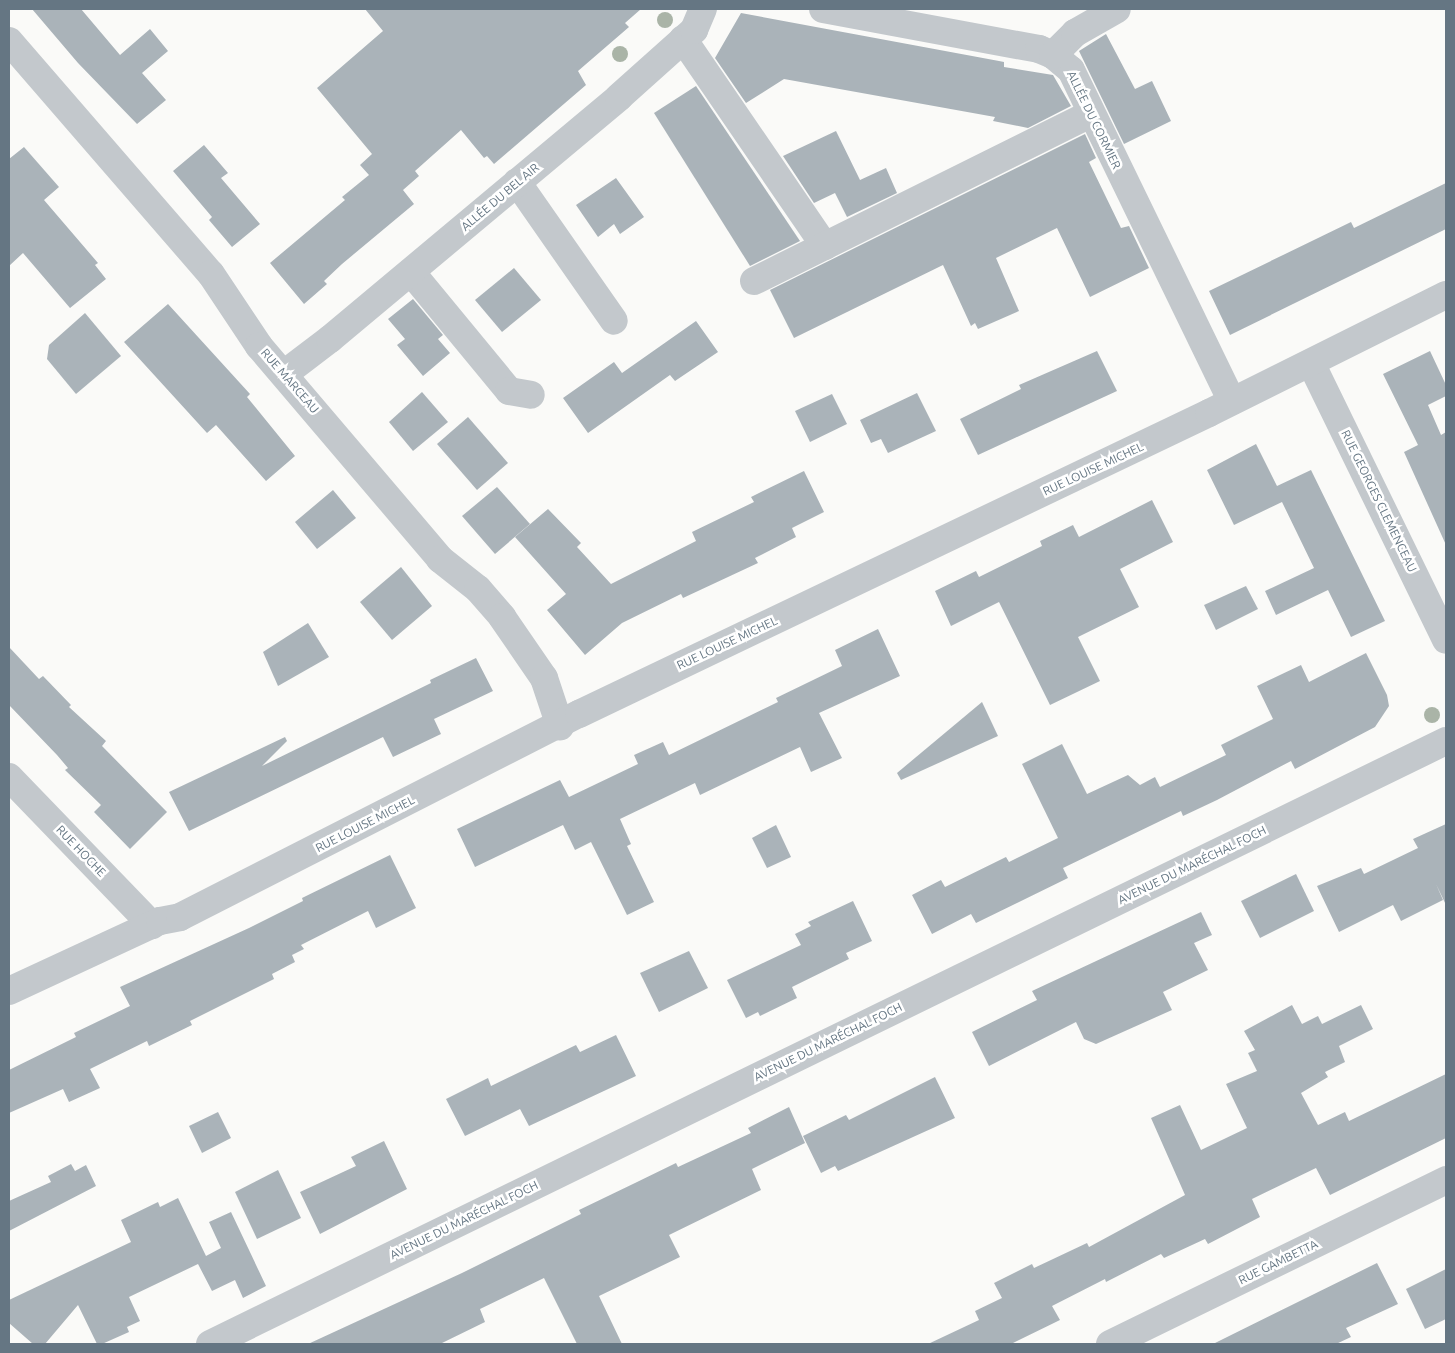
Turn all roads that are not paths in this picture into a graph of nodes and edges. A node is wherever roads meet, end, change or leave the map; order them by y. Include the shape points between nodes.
1 (703, 9) edge
2 (823, 9) edge
3 (1116, 9) edge
4 (909, 16) edge
5 (684, 39) junction
6 (9, 41) edge
7 (1053, 55) junction
8 (1091, 114) junction
9 (517, 182) junction
10 (824, 246) junction
11 (411, 272) junction
12 (754, 281) dead end
13 (1446, 295) edge
14 (614, 322) dead end
15 (1311, 363) junction
16 (284, 374) junction
17 (531, 395) dead end
18 (1232, 402) junction
19 (1446, 640) edge
20 (560, 726) junction
21 (1446, 741) edge
22 (9, 777) edge
23 (152, 925) junction
24 (9, 991) edge
25 (1446, 1180) edge
26 (210, 1344) edge
27 (1110, 1344) edge

1 - 5 street, ALLÉE DU BEL AIR via 694,30
2 - 4 street, ALLÉE DU CORMIER
3 - 7 street via 1075,33
4 - 7 street, ALLÉE DU CORMIER
5 - 9 street, ALLÉE DU BEL AIR
5 - 10 street
6 - 16 street, RUE MARCEAU via 212,274 259,346
7 - 8 street, ALLÉE DU CORMIER via 1071,70
8 - 10 street
8 - 18 street, ALLÉE DU CORMIER
9 - 11 street, ALLÉE DU BEL AIR
9 - 14 street
10 - 12 street
11 - 16 street, ALLÉE DU BEL AIR
11 - 17 street via 509,391
13 - 15 street, RUE LOUISE MICHEL
15 - 18 street, RUE LOUISE MICHEL
15 - 19 street, RUE GEORGES CLEMENCEAU
16 - 20 street, RUE MARCEAU via 440,559 478,589 502,618 544,678
18 - 20 street, RUE LOUISE MICHEL via 579,714
20 - 23 street, RUE LOUISE MICHEL via 180,917
21 - 26 street, AVENUE DU MARÉCHAL FOCH
22 - 23 street, RUE HOCHE
23 - 24 street, RUE LOUISE MICHEL
25 - 27 street, RUE GAMBETTA

